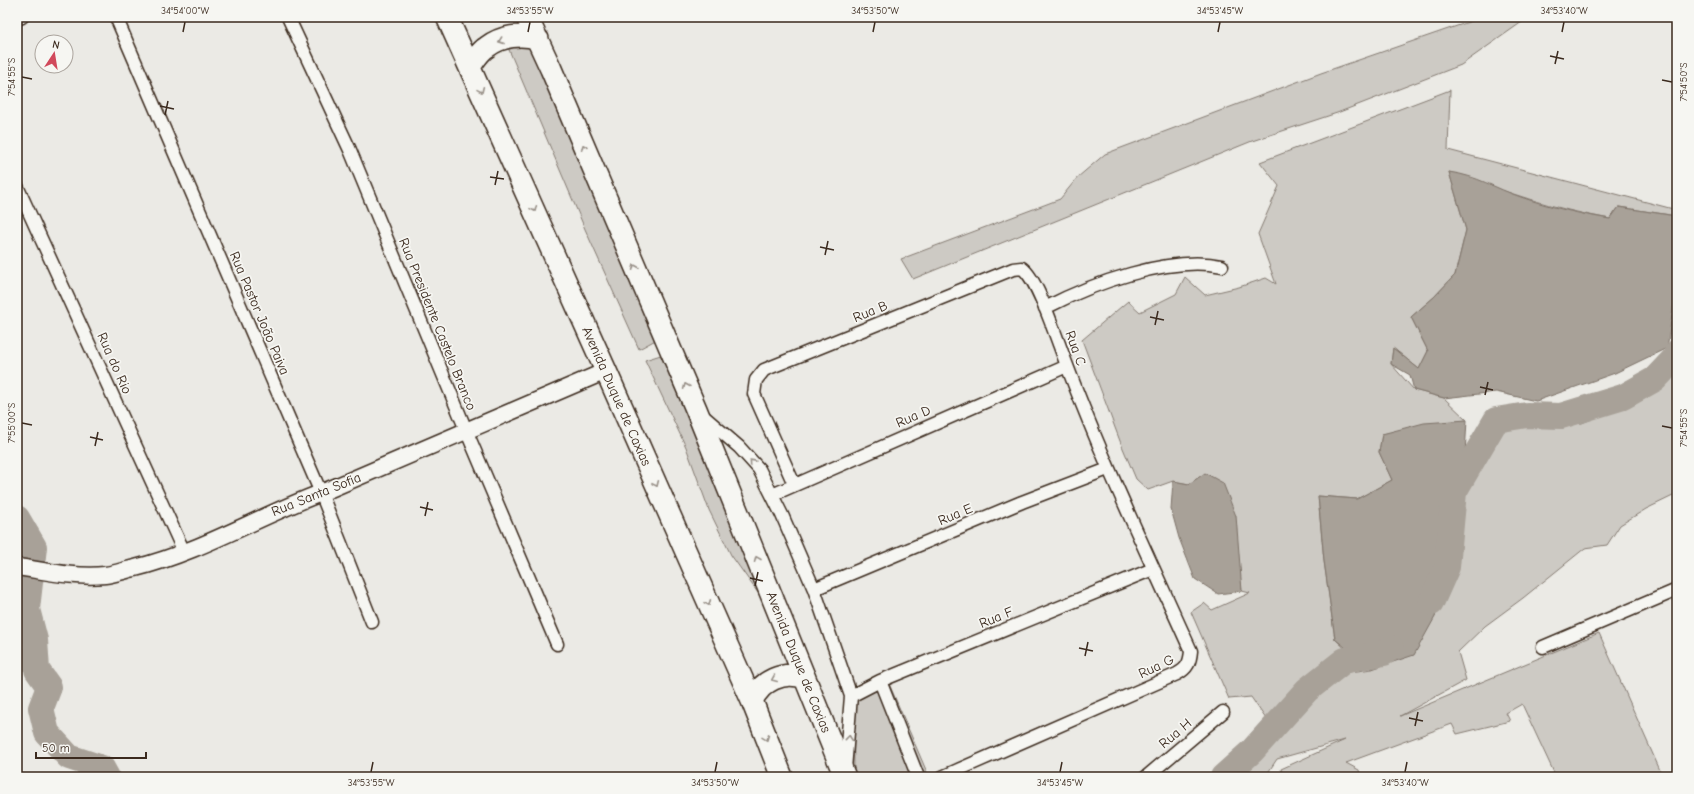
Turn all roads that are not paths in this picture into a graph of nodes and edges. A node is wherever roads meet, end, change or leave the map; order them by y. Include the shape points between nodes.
1 (22, 17) edge
2 (116, 17) edge
3 (288, 17) edge
4 (447, 17) edge
5 (527, 17) edge
6 (17, 19) edge
7 (538, 39) junction
8 (470, 66) junction
9 (17, 186) edge
10 (1222, 266) dead end
11 (1013, 269) joint
12 (1045, 308) junction
13 (1067, 366) junction
14 (606, 371) junction
15 (696, 409) junction
16 (466, 430) junction
17 (1100, 451) joint
18 (1108, 469) junction
19 (794, 484) junction
20 (321, 493) junction
21 (772, 495) junction
22 (184, 552) junction
23 (17, 567) edge
24 (1153, 569) junction
25 (814, 588) junction
26 (1677, 590) edge
27 (372, 622) dead end
28 (557, 644) dead end
29 (1544, 647) dead end
30 (805, 678) junction
31 (880, 680) junction
32 (851, 696) junction
33 (752, 701) junction
34 (1223, 712) dead end
35 (782, 777) edge
36 (845, 777) edge
37 (918, 777) edge
38 (942, 777) edge
39 (1146, 777) edge

1 - 6 street
2 - 20 street, Rua Pastor João Paiva
3 - 16 street, Rua Presidente Castelo Branco via 350,150
4 - 8 highway, Avenida Duque de Caxias
5 - 7 highway, Avenida Duque de Caxias
7 -> 8 highway via 521,34 501,40 486,47
15 -> 7 highway, Avenida Duque de Caxias
8 -> 14 highway, Avenida Duque de Caxias
9 - 22 street, Rua do Rio
10 - 12 street via 1180,265 1156,269 1100,284
11 - 12 street, Rua C via 1022,268 1028,272
11 - 19 street, Rua B via 764,370 756,380 754,394
12 - 13 street, Rua C
13 - 17 street, Rua C
13 - 19 street, Rua D
14 - 16 street, Rua Santa Sofia
14 -> 33 highway, Avenida Duque de Caxias
21 -> 15 street via 759,469 739,447
30 -> 15 highway, Avenida Duque de Caxias
16 - 20 street, Rua Santa Sofia
16 - 28 street, Rua Presidente Castelo Branco
17 - 18 street, Rua G
18 - 24 street, Rua G
18 - 25 street, Rua E
19 - 21 street, Rua D
20 - 22 street, Rua Santa Sofia
20 - 27 street, Rua Pastor João Paiva
21 - 25 street
22 - 23 street, Rua Santa Sofia via 105,576 71,575
24 - 31 street, Rua F
24 - 38 street, Rua G via 1191,651 1190,662 1184,670
25 - 32 street
26 - 29 street
30 -> 33 highway via 790,675 773,680 761,686
30 - 36 highway, Avenida Duque de Caxias
31 - 32 street, Rua F
31 - 37 street
36 -> 32 street
33 -> 35 highway, Avenida Duque de Caxias
34 - 39 street, Rua H

